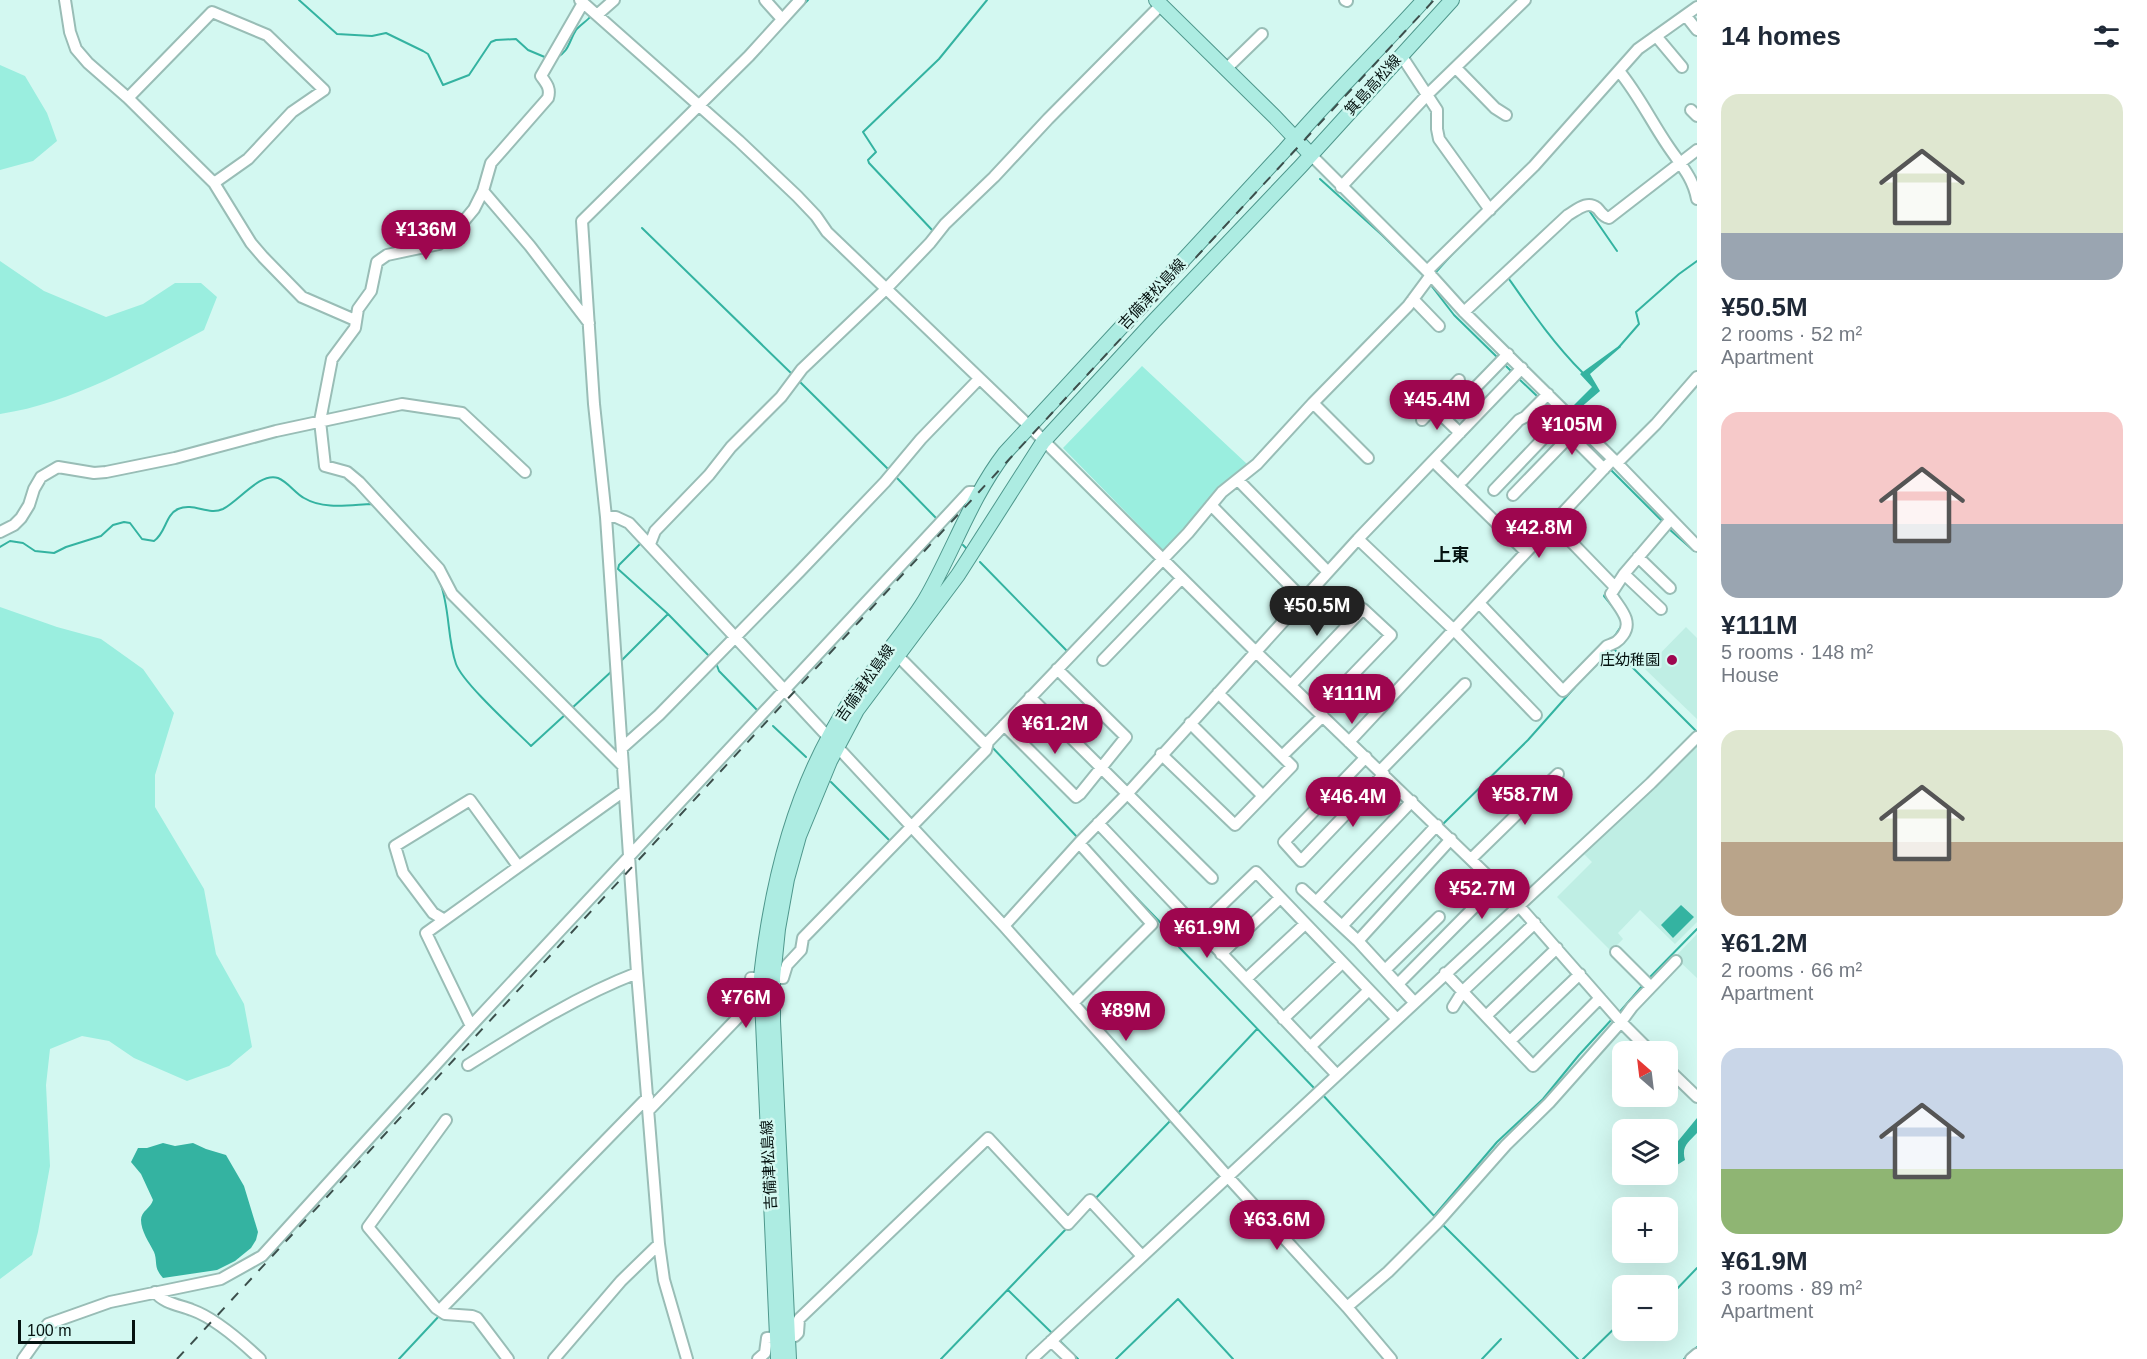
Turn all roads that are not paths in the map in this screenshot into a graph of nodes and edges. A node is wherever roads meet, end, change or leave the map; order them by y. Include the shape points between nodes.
1 (65, 0) edge
2 (614, 0) edge
3 (765, 0) edge
4 (800, 0) edge
5 (1424, 0) edge
6 (1452, 0) edge
7 (1525, 0) edge
8 (1687, 0) edge
9 (582, 2) edge
10 (1158, 4) edge
11 (1697, 7) edge
12 (597, 15) junction
13 (1687, 18) junction
14 (783, 19) junction
15 (1697, 30) edge
16 (1262, 34) dead end
17 (1658, 37) junction
18 (1401, 55) junction
19 (1682, 67) dead end
20 (1456, 68) junction
21 (1226, 69) junction
22 (1620, 72) junction
23 (1428, 94) junction
24 (128, 98) junction
25 (699, 105) junction
26 (1506, 115) dead end
27 (1295, 138) junction
28 (1697, 150) edge
29 (1311, 154) junction
30 (1680, 163) junction
31 (214, 183) junction
32 (1341, 187) junction
33 (483, 191) junction
34 (1697, 199) edge
35 (1490, 210) junction
36 (1429, 273) junction
37 (886, 290) junction
38 (1415, 300) junction
39 (1464, 312) junction
40 (355, 320) junction
41 (589, 323) junction
42 (1439, 326) dead end
43 (1503, 359) junction
44 (1518, 373) junction
45 (1697, 377) edge
46 (979, 379) junction
47 (1459, 380) dead end
48 (1475, 388) dead end
49 (1544, 399) junction
50 (1314, 405) junction
51 (1434, 408) junction
52 (1422, 420) dead end
53 (320, 421) junction
54 (1564, 421) junction
55 (1029, 427) junction
56 (1460, 433) junction
57 (1571, 435) junction
58 (1043, 442) junction
59 (1368, 458) dead end
60 (1433, 461) junction
61 (1610, 464) junction
62 (525, 472) dead end
63 (1463, 480) dead end
64 (1239, 482) junction
65 (1494, 490) dead end
66 (980, 492) junction
67 (1513, 495) dead end
68 (1213, 506) junction
69 (606, 518) junction
70 (1553, 523) junction
71 (1667, 524) junction
72 (0, 532) edge
73 (1358, 539) junction
74 (650, 544) junction
75 (1697, 546) edge
76 (1526, 552) junction
77 (1638, 557) junction
78 (1164, 561) junction
79 (1328, 572) junction
80 (1624, 574) junction
81 (1181, 579) junction
82 (1613, 584) junction
83 (1671, 588) dead end
84 (1303, 599) junction
85 (1479, 603) junction
86 (1661, 609) dead end
87 (1454, 630) junction
88 (736, 636) junction
89 (1256, 652) junction
90 (1103, 660) dead end
91 (903, 661) dead end
92 (1059, 671) junction
93 (1465, 684) dead end
94 (1291, 685) junction
95 (785, 690) junction
96 (1218, 693) junction
97 (1032, 699) junction
98 (1320, 713) junction
99 (1536, 715) dead end
100 (1190, 723) junction
101 (1006, 726) junction
102 (1697, 737) edge
103 (1349, 741) junction
104 (833, 742) junction
105 (987, 746) junction
106 (622, 748) junction
107 (1161, 754) junction
108 (1282, 756) junction
109 (1366, 758) junction
110 (623, 766) junction
111 (1101, 768) junction
112 (1382, 772) junction
113 (1558, 774) dead end
114 (624, 791) junction
115 (1128, 793) junction
116 (1263, 796) junction
117 (1412, 801) junction
118 (1098, 823) junction
119 (1437, 825) junction
120 (914, 828) junction
121 (1081, 841) junction
122 (1448, 843) junction
123 (631, 855) junction
124 (1471, 859) junction
125 (518, 866) junction
126 (1212, 878) dead end
127 (1494, 887) junction
128 (1302, 889) dead end
129 (1280, 898) junction
130 (1316, 902) junction
131 (1516, 909) junction
132 (1439, 917) dead end
133 (443, 919) junction
134 (1535, 923) junction
135 (1305, 924) junction
136 (1004, 926) junction
137 (1342, 926) junction
138 (1198, 928) junction
139 (1358, 941) junction
140 (1557, 948) junction
141 (1616, 952) dead end
142 (1221, 954) junction
143 (1676, 961) dead end
144 (1342, 963) junction
145 (1385, 970) junction
146 (638, 973) junction
147 (1445, 974) junction
148 (1580, 974) junction
149 (767, 978) junction
150 (1246, 979) junction
151 (1647, 983) junction
152 (1398, 984) junction
153 (1369, 990) junction
154 (1462, 991) junction
155 (1600, 998) junction
156 (1414, 1002) junction
157 (1073, 1003) junction
158 (1454, 1006) dead end
159 (1486, 1016) junction
160 (1617, 1017) junction
161 (1283, 1018) junction
162 (1397, 1019) junction
163 (471, 1026) junction
164 (1510, 1041) junction
165 (1640, 1041) edge
166 (1310, 1047) junction
167 (468, 1065) dead end
168 (1337, 1075) junction
169 (1678, 1079) edge
170 (1697, 1097) edge
171 (648, 1103) junction
172 (446, 1120) dead end
173 (1228, 1177) junction
174 (659, 1244) junction
175 (1142, 1256) junction
176 (156, 1292) junction
177 (1347, 1307) junction
178 (442, 1312) junction
179 (783, 1336) junction
180 (1054, 1338) junction
181 (1697, 1354) edge
182 (689, 1358) edge
183 (23, 1359) edge
184 (260, 1359) edge
185 (508, 1359) edge
186 (554, 1359) edge
187 (758, 1359) edge
188 (778, 1359) edge
189 (789, 1359) edge
190 (1032, 1359) edge
191 (1070, 1359) edge
192 (1391, 1359) edge
193 (1691, 1359) edge

1 - 24 street via 76,49
2 - 12 street
3 - 14 street
4 - 14 street
5 - 27 main road, 箕島高松線
6 - 18 main road, 箕島高松線
7 - 20 street
8 - 11 street
9 - 12 street
9 - 33 street via 541,76 548,85 548,98 491,163
10 - 21 main road
10 - 37 street
11 - 13 street
12 - 25 street
13 - 15 street
13 - 17 street
14 - 25 street
16 - 21 street
17 - 19 street
17 - 22 street via 1638,49
18 - 23 street
18 - 29 main road, 箕島高松線
20 - 23 street
20 - 26 street
21 - 27 main road
22 - 30 street
22 - 35 street
23 - 32 street
23 - 35 street via 1437,110 1439,139
24 - 31 street
24 - 31 street via 212,12 267,35 324,90 292,112 248,159
25 - 37 street via 797,196
25 - 41 street via 582,221
27 - 29 main road
27 - 55 main road, 吉備津松島線
28 - 30 street
29 - 32 street
29 - 58 main road, 吉備津松島線
30 - 34 street via 1693,181
30 - 39 street via 1609,218 1590,205 1568,215
31 - 40 street via 251,243 302,297
32 - 36 street
33 - 40 street via 474,209 439,244 400,251 377,262 371,291
33 - 41 street
35 - 36 street
36 - 38 street
36 - 39 street
37 - 46 street
37 - 74 street via 802,369 781,397 655,531
38 - 42 street
38 - 50 street
39 - 43 street
40 - 53 street via 355,328 332,359
41 - 69 street
43 - 44 street
43 - 48 street
44 - 49 street
44 - 56 street
45 - 61 street via 1656,424
46 - 55 street
46 - 88 street
47 - 51 street
49 - 54 street
49 - 63 street
50 - 59 street
50 - 64 street
51 - 52 street
51 - 56 street
53 - 62 street via 402,404 462,413
53 - 72 street via 106,472 58,467 41,477 21,518
53 - 110 street via 325,466 347,472 359,482 439,569 452,594
54 - 57 street
54 - 61 street
54 - 65 street
55 - 58 street
55 - 66 main road, 吉備津松島線 via 999,460
56 - 60 street
57 - 61 street
57 - 67 street
58 - 78 street
58 - 104 main road, 吉備津松島線 via 958,575
60 - 73 street
60 - 76 street
61 - 70 street
61 - 71 street
64 - 68 street via 1222,492
64 - 79 street
66 - 95 street via 969,492
66 - 104 main road, 吉備津松島線 via 943,569 923,603 849,703
68 - 78 street
68 - 84 street
69 - 74 street via 616,517 629,523
69 - 106 street
70 - 76 street
70 - 82 street
71 - 75 street
71 - 77 street
73 - 79 street
73 - 87 street
74 - 88 street
76 - 85 street
77 - 80 street
77 - 83 street
78 - 81 street
78 - 92 street
79 - 84 street
80 - 82 street
80 - 86 street
81 - 89 street
81 - 90 street
82 - 85 street via 1611,594 1623,613 1626,630 1563,691
84 - 89 street
85 - 87 street
87 - 99 street
87 - 103 street
88 - 95 street
88 - 106 street
89 - 94 street
89 - 96 street
91 - 105 street
92 - 97 street
92 - 111 street via 1126,737
93 - 112 street
94 - 98 street
94 - 98 street via 1363,609 1391,635
95 - 104 street
95 - 123 street
96 - 100 street
96 - 108 street
97 - 101 street
97 - 111 street
98 - 103 street
98 - 108 street
100 - 107 street
100 - 116 street
101 - 105 street
101 - 111 street via 1076,797
102 - 131 street
103 - 109 street
104 - 120 street
104 - 149 main road, 吉備津松島線 via 799,836
105 - 120 street
106 - 110 street
107 - 115 street
107 - 116 street via 1235,825
108 - 116 street via 1292,766
109 - 112 street
109 - 112 street via 1284,842 1301,861
110 - 114 street
111 - 115 street
112 - 117 street
113 - 124 street
114 - 123 street
114 - 125 street
115 - 118 street
115 - 126 street
117 - 119 street
117 - 130 street
118 - 121 street
118 - 138 street
119 - 122 street
119 - 137 street
120 - 136 street
120 - 149 street via 803,938 801,950 787,965 783,978
121 - 136 street
121 - 157 street via 1152,924
122 - 124 street
122 - 139 street
123 - 146 street
123 - 163 street
124 - 127 street
125 - 133 street
125 - 133 street via 471,800 395,846 402,873 433,913
127 - 131 street
127 - 152 street
128 - 130 street
129 - 135 street
129 - 138 street via 1256,873
129 - 142 street
130 - 137 street
131 - 134 street
131 - 147 street
132 - 145 street
133 - 163 street via 426,933
134 - 140 street
134 - 154 street
135 - 144 street
135 - 150 street
136 - 157 street
137 - 139 street
138 - 142 street
139 - 145 street
140 - 148 street
140 - 159 street
141 - 151 street
142 - 150 street
143 - 151 street
144 - 153 street
144 - 161 street
145 - 152 street
146 - 167 street via 570,1004
146 - 171 street
147 - 154 street
147 - 156 street
148 - 155 street
148 - 164 street
149 - 171 street via 750,979 749,1006
149 - 179 main road, 吉備津松島線 via 773,1021
150 - 161 street
151 - 160 street via 1632,1006
152 - 156 street
153 - 162 street
153 - 166 street
154 - 158 street
154 - 159 street
155 - 160 street
155 - 164 street via 1533,1066
156 - 162 street
157 - 173 street
159 - 164 street
160 - 165 street
160 - 177 street via 1549,1103 1439,1221
161 - 166 street
162 - 168 street
163 - 176 street via 262,1256 221,1279
166 - 168 street
168 - 173 street
169 - 170 street
171 - 174 street
171 - 178 street
172 - 178 street via 368,1227
173 - 175 street
173 - 177 street
174 - 182 street via 664,1280
174 - 186 street via 621,1281
175 - 179 street via 1090,1200 1068,1224 988,1138 799,1319 798,1334
175 - 180 street
176 - 183 street via 110,1302 48,1324
176 - 184 street via 160,1299 196,1311 215,1323
177 - 192 street
178 - 185 street via 477,1318
179 - 187 street via 767,1338 765,1353
179 - 188 main road, 吉備津松島線
179 - 189 main road, 吉備津松島線
180 - 190 street
180 - 191 street
181 - 193 street

